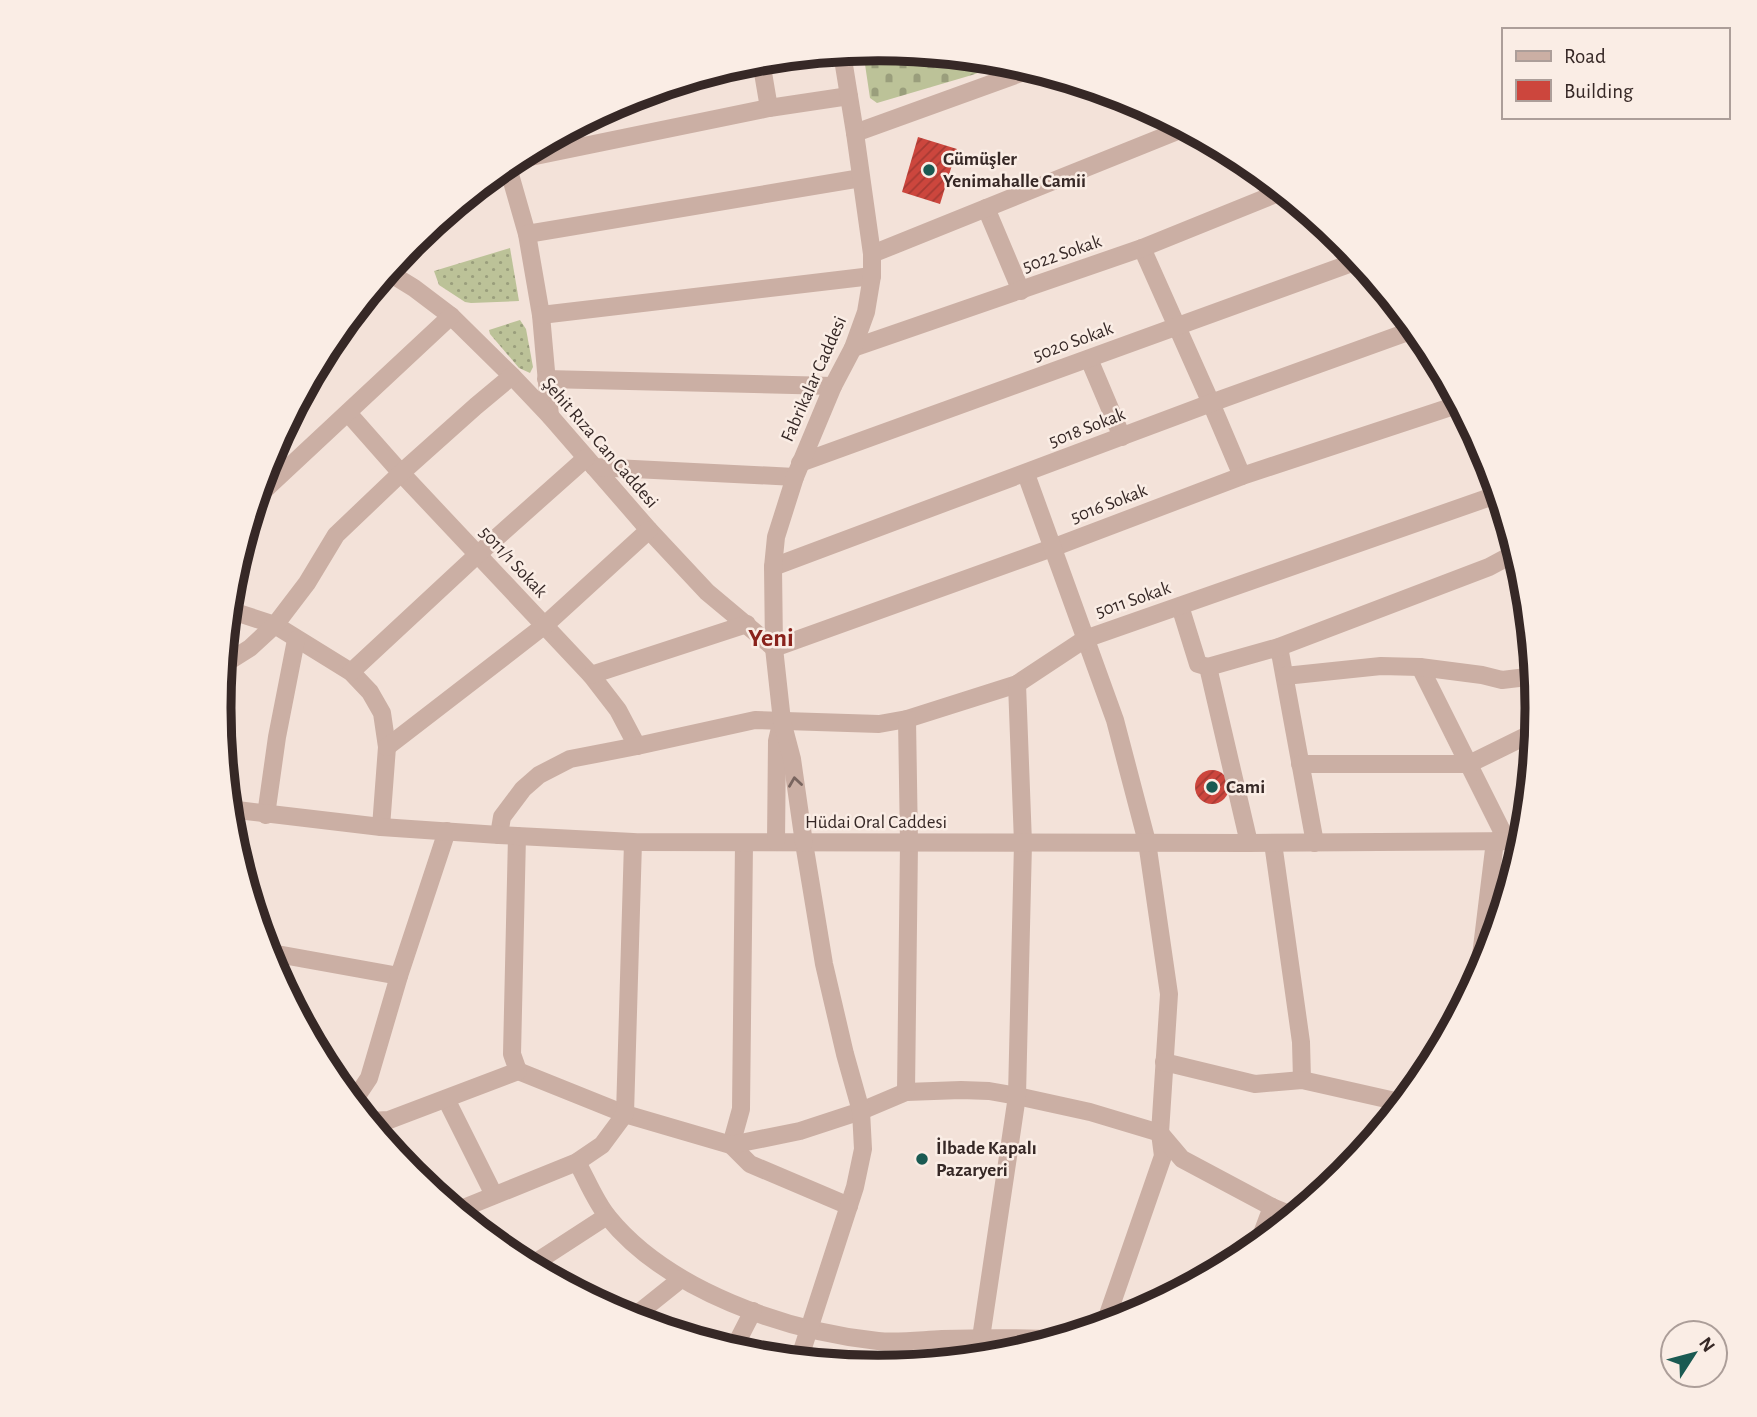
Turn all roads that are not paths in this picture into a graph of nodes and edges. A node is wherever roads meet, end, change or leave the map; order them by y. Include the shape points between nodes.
1 (844, 63) edge
2 (763, 72) edge
3 (1013, 76) edge
4 (849, 96) junction
5 (769, 108) junction
6 (855, 133) junction
7 (1174, 133) edge
8 (542, 156) edge
9 (512, 175) edge
10 (861, 178) junction
11 (1273, 195) edge
12 (986, 208) junction
13 (527, 234) junction
14 (1142, 248) junction
15 (872, 254) junction
16 (1348, 264) edge
17 (872, 276) junction
18 (396, 277) edge
19 (1021, 290) junction
20 (541, 315) junction
21 (451, 316) junction
22 (1177, 327) junction
23 (1405, 333) edge
24 (853, 348) junction
25 (1089, 359) junction
26 (512, 376) junction
27 (546, 379) junction
28 (834, 386) junction
29 (1212, 403) junction
30 (1451, 407) edge
31 (348, 413) junction
32 (550, 416) junction
33 (1122, 437) junction
34 (590, 463) junction
35 (797, 470) junction
36 (277, 471) edge
37 (401, 473) junction
38 (1026, 474) junction
39 (1242, 476) junction
40 (1490, 497) edge
41 (649, 530) junction
42 (1052, 548) junction
43 (477, 555) junction
44 (1508, 557) edge
45 (773, 567) junction
46 (1180, 606) junction
47 (239, 613) edge
48 (747, 624) junction
49 (275, 625) junction
50 (545, 625) junction
51 (1084, 639) junction
52 (296, 640) junction
53 (1279, 647) junction
54 (774, 648) junction
55 (234, 658) edge
56 (1208, 667) junction
57 (1420, 667) junction
58 (351, 672) junction
59 (591, 675) junction
60 (1285, 676) junction
61 (1525, 677) edge
62 (1017, 684) junction
63 (907, 719) junction
64 (782, 721) junction
65 (1525, 737) edge
66 (637, 746) junction
67 (387, 747) junction
68 (1300, 764) junction
69 (1469, 764) junction
70 (240, 810) edge
71 (266, 814) junction
72 (381, 827) junction
73 (447, 831) junction
74 (508, 836) junction
75 (1509, 841) edge
76 (634, 842) junction
77 (776, 842) junction
78 (1147, 842) junction
79 (744, 843) junction
80 (804, 843) junction
81 (909, 843) junction
82 (1249, 843) junction
83 (1273, 843) junction
84 (1315, 843) junction
85 (1023, 844) junction
86 (1494, 908) edge
87 (280, 954) edge
88 (399, 976) junction
89 (1164, 1062) junction
90 (518, 1071) junction
91 (1302, 1080) junction
92 (906, 1092) junction
93 (358, 1094) edge
94 (1017, 1096) junction
95 (446, 1099) junction
96 (1394, 1101) edge
97 (861, 1111) junction
98 (625, 1114) junction
99 (380, 1120) edge
100 (1160, 1133) junction
101 (731, 1146) junction
102 (577, 1162) junction
103 (495, 1195) junction
104 (849, 1206) junction
105 (466, 1207) edge
106 (1272, 1207) junction
107 (1285, 1212) edge
108 (607, 1216) junction
109 (1264, 1228) edge
110 (540, 1260) edge
111 (681, 1279) junction
112 (642, 1310) edge
113 (753, 1311) junction
114 (1109, 1313) edge
115 (810, 1330) junction
116 (981, 1338) junction
117 (1023, 1339) edge
118 (738, 1340) edge
119 (802, 1351) edge

1 - 4 street, Fabrikalar Caddesi
2 - 5 street
3 - 6 street
4 - 5 street
4 - 6 street, Fabrikalar Caddesi
5 - 8 street
6 - 10 street, Fabrikalar Caddesi
7 - 12 street
9 - 13 street
10 - 13 street
10 - 15 street, Fabrikalar Caddesi
11 - 14 street, 5022 Sokak
12 - 15 street
12 - 19 street
13 - 20 street
14 - 19 street, 5022 Sokak
14 - 22 street
15 - 17 street, Fabrikalar Caddesi
16 - 22 street, 5020 Sokak
17 - 20 street
17 - 24 street, Fabrikalar Caddesi
18 - 21 street, Şehit Rıza Can Caddesi
19 - 24 street, 5022 Sokak
20 - 27 street
21 - 26 street, Şehit Rıza Can Caddesi
21 - 31 street
22 - 25 street, 5020 Sokak
22 - 29 street
23 - 29 street, 5018 Sokak
24 - 28 street, Fabrikalar Caddesi
25 - 33 street
25 - 35 street, 5020 Sokak
26 - 32 street, Şehit Rıza Can Caddesi
26 - 37 street
27 - 28 street
27 - 32 street
28 - 35 street, Fabrikalar Caddesi
29 - 33 street, 5018 Sokak
29 - 39 street
30 - 39 street, 5016 Sokak
31 - 36 street
31 - 37 street, 5011/1 Sokak
32 - 34 street, Şehit Rıza Can Caddesi
33 - 38 street, 5018 Sokak
34 - 35 street
34 - 41 street, Şehit Rıza Can Caddesi
34 - 43 street
35 - 45 street, Fabrikalar Caddesi via 776,537
37 - 43 street, 5011/1 Sokak
37 - 49 street via 336,535
38 - 42 street
38 - 45 street, 5018 Sokak
39 - 42 street, 5016 Sokak
40 - 46 street, 5011 Sokak
41 - 48 street, Şehit Rıza Can Caddesi via 707,592
41 - 50 street
42 - 51 street
42 - 54 street, 5016 Sokak
43 - 50 street, 5011/1 Sokak
43 - 58 street
44 - 53 street
45 - 54 street, Fabrikalar Caddesi
46 - 51 street, 5011 Sokak
46 - 56 street via 1198,664
47 - 49 street
48 - 54 street, Şehit Rıza Can Caddesi
48 - 59 street
49 - 52 street
49 - 55 street
50 - 59 street, 5011/1 Sokak
50 - 67 street
51 - 62 street, 5011 Sokak
51 - 78 street via 1115,720
52 - 58 street
52 - 71 street
53 - 56 street
53 - 60 street
54 - 64 street, Fabrikalar Caddesi
56 - 82 street
57 - 60 street via 1381,666
57 - 61 street via 1502,680
57 - 69 street
58 - 67 street via 382,713
59 - 66 street, 5011/1 Sokak via 618,710
60 - 68 street
62 - 63 street, 5011 Sokak
62 - 85 street
63 - 64 street, 5011 Sokak via 879,723
63 - 81 street
64 - 66 street, 5011 Sokak via 755,720
64 - 77 street, Fabrikalar Caddesi via 777,741
80 -> 64 street, Fabrikalar Caddesi
65 - 69 street
66 - 74 street, 5011 Sokak via 570,758 539,775 502,817
67 - 72 street
68 - 69 street
68 - 84 street
69 - 75 street
70 - 71 street, Hüdai Oral Caddesi
71 - 72 street, Hüdai Oral Caddesi
72 - 73 street, Hüdai Oral Caddesi
73 - 74 street, Hüdai Oral Caddesi
73 - 88 street
74 - 76 street, Hüdai Oral Caddesi
74 - 90 street, 5011 Sokak via 512,1054
75 - 84 street, Hüdai Oral Caddesi
75 - 86 street
76 - 79 street, Hüdai Oral Caddesi
76 - 98 street
77 - 79 street, Hüdai Oral Caddesi
77 - 80 street, Hüdai Oral Caddesi
78 - 82 street, Hüdai Oral Caddesi
78 - 85 street, Hüdai Oral Caddesi
78 - 89 street via 1168,994
79 - 101 street via 741,1109
80 - 81 street, Hüdai Oral Caddesi
80 - 97 street, Fabrikalar Caddesi via 824,964
81 - 85 street, Hüdai Oral Caddesi
81 - 92 street
82 - 83 street, Hüdai Oral Caddesi
83 - 84 street, Hüdai Oral Caddesi
83 - 91 street via 1301,1042
85 - 94 street
87 - 88 street
88 - 93 street via 369,1078
89 - 91 street via 1255,1084
89 - 100 street
90 - 95 street
90 - 98 street
91 - 96 street
92 - 94 street via 971,1090
92 - 97 street
94 - 100 street
94 - 116 street
95 - 99 street
95 - 103 street
97 - 101 street
97 - 104 street, Fabrikalar Caddesi via 863,1149
98 - 101 street
98 - 102 street via 602,1145
100 - 106 street via 1182,1159
100 - 114 street via 1163,1156
101 - 104 street via 750,1164
102 - 103 street
102 - 108 street
103 - 105 street
104 - 115 street, Fabrikalar Caddesi
106 - 107 street
106 - 109 street
108 - 110 street
108 - 111 street via 636,1248
111 - 112 street
111 - 113 street
113 - 115 street
113 - 118 street
115 - 116 street via 880,1341
115 - 119 street, Fabrikalar Caddesi
116 - 117 street

